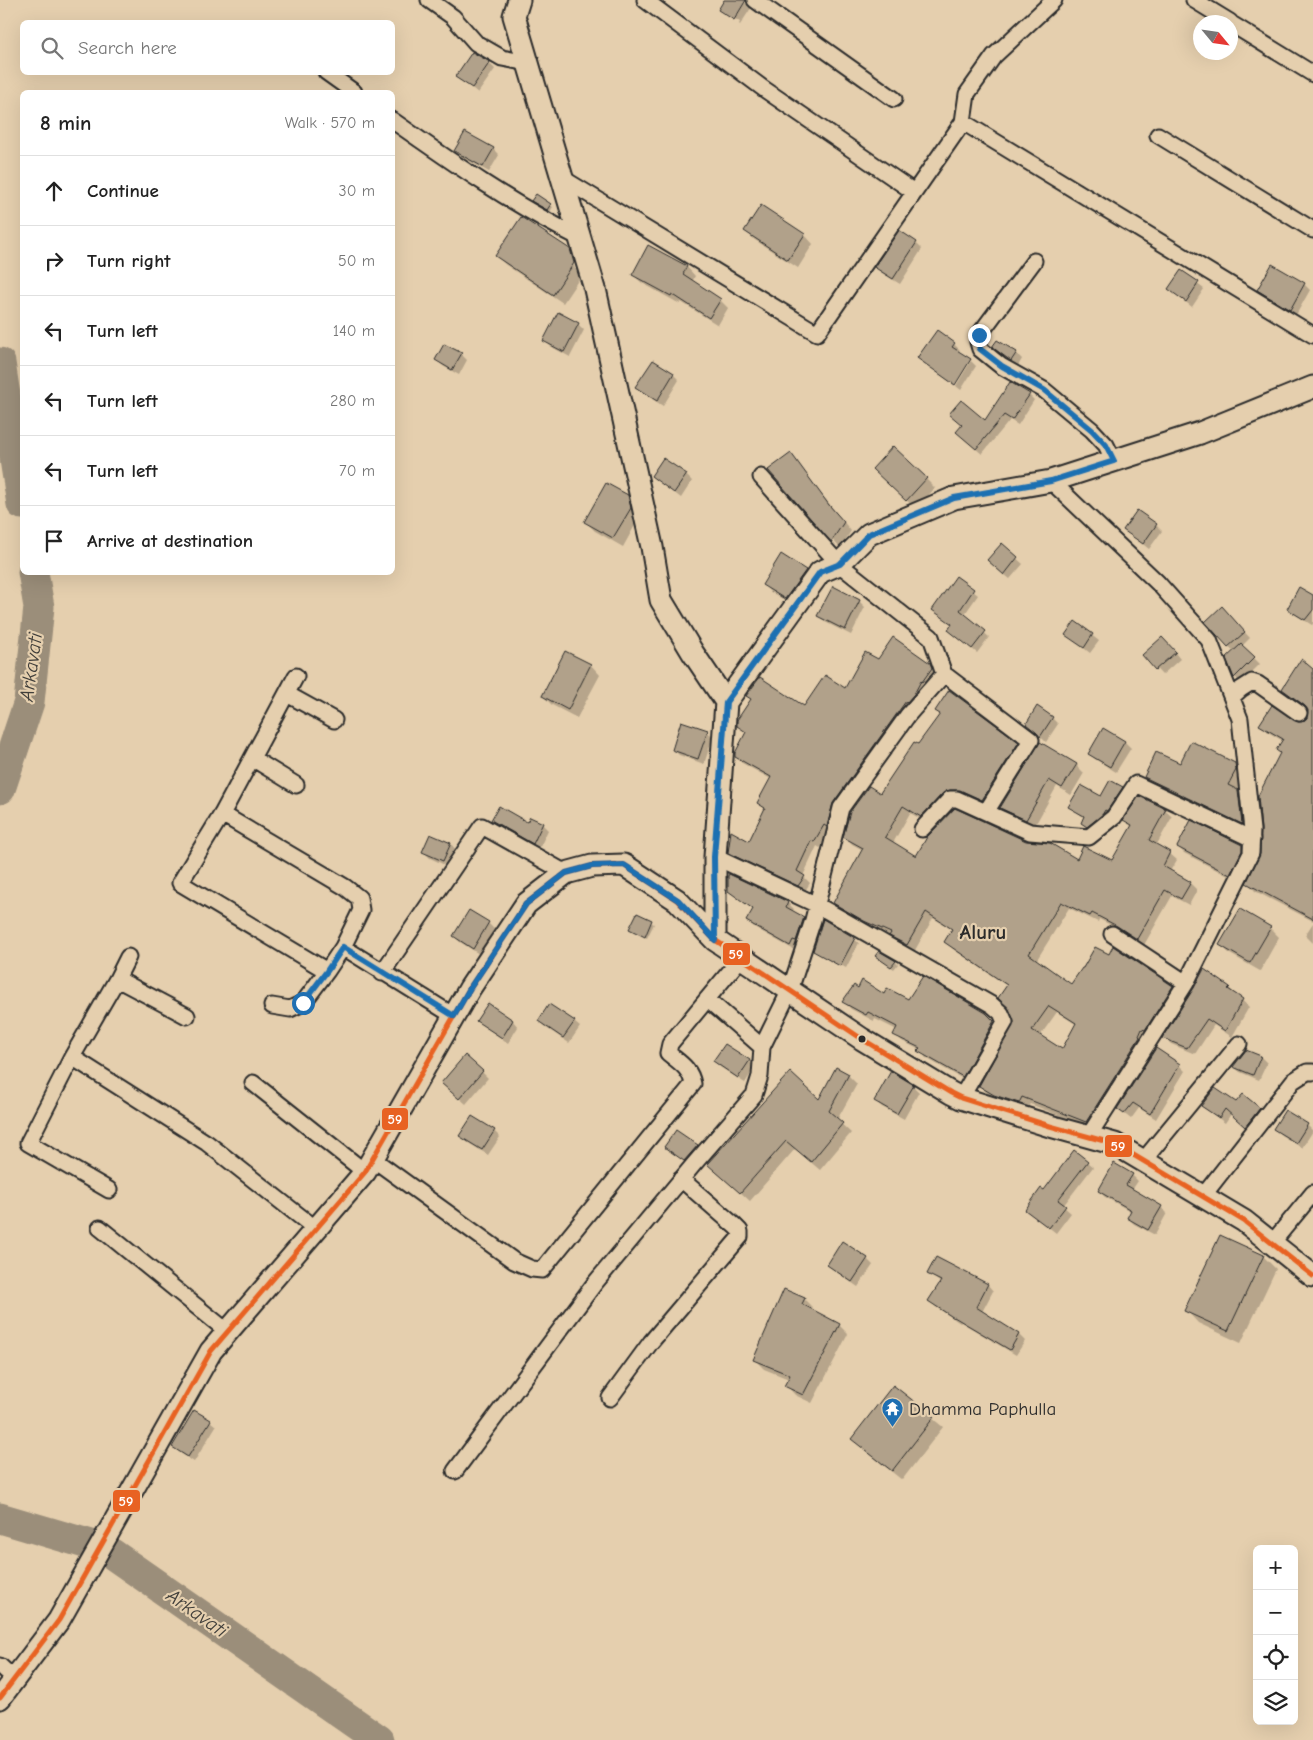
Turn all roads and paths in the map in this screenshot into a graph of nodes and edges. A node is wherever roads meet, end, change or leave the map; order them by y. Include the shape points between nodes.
1 (428, 0) edge
2 (519, 0) edge
3 (645, 0) edge
4 (755, 0) edge
5 (1054, 0) edge
6 (1194, 0) edge
7 (1217, 15) edge
8 (1238, 28) edge
9 (528, 63) junction
10 (1313, 74) edge
11 (330, 75) edge
12 (351, 90) edge
13 (894, 99) dead end
14 (395, 122) edge
15 (963, 122) junction
16 (1158, 135) dead end
17 (562, 178) junction
18 (914, 192) junction
19 (1313, 230) edge
20 (580, 238) junction
21 (1034, 261) dead end
22 (1313, 335) edge
23 (1313, 387) edge
24 (1114, 461) junction
25 (761, 477) dead end
26 (1051, 481) junction
27 (840, 564) junction
28 (944, 674) junction
29 (296, 676) dead end
30 (287, 694) junction
31 (1232, 697) junction
32 (726, 702) junction
33 (1299, 713) dead end
34 (334, 720) dead end
35 (252, 758) junction
36 (296, 785) dead end
37 (986, 812) junction
38 (222, 814) junction
39 (922, 829) dead end
40 (1252, 839) junction
41 (714, 857) junction
42 (566, 873) junction
43 (817, 904) junction
44 (1112, 934) dead end
45 (715, 940) junction
46 (343, 947) junction
47 (128, 957) dead end
48 (741, 958) junction
49 (327, 971) junction
50 (382, 973) junction
51 (117, 979) junction
52 (1186, 984) junction
53 (790, 990) junction
54 (707, 999) junction
55 (272, 1006) dead end
56 (187, 1016) dead end
57 (454, 1016) junction
58 (1239, 1044) dead end
59 (762, 1047) junction
60 (72, 1057) junction
61 (1313, 1072) edge
62 (253, 1083) dead end
63 (961, 1098) junction
64 (1088, 1137) junction
65 (1143, 1161) junction
66 (369, 1165) junction
67 (681, 1179) junction
68 (109, 1190) dead end
69 (1313, 1193) edge
70 (1203, 1196) junction
71 (100, 1228) dead end
72 (316, 1229) junction
73 (1272, 1243) junction
74 (1313, 1276) edge
75 (228, 1332) junction
76 (610, 1398) dead end
77 (455, 1471) dead end
78 (7, 1673) edge
79 (0, 1698) edge

1 - 9 street via 453,17 476,43 502,58
2 - 9 street via 514,16
3 - 18 street via 764,89
4 - 13 street
5 - 15 street via 994,56 967,94
6 - 7 street
8 - 10 street
9 - 17 street
11 - 12 street
14 - 20 street via 538,217
15 - 18 street
15 - 22 street
16 - 19 street
17 - 18 street via 816,333
17 - 20 street
20 - 32 street via 595,289 661,600
21 - 24 street via 979,335 980,349 1044,390 1092,430 1106,445
23 - 24 street via 1200,433
24 - 26 street
25 - 27 street
26 - 27 street via 954,498 869,534
26 - 31 street via 1158,583 1209,640
27 - 28 street via 931,637
27 - 32 street via 820,572
28 - 37 street via 1030,740
28 - 43 street via 908,715 841,808
29 - 30 street
30 - 34 street
30 - 35 street
31 - 33 street via 1252,682
31 - 40 street via 1240,719
32 - 41 street
35 - 36 street
35 - 38 street
37 - 39 street via 950,798
37 - 40 street via 1030,832 1089,837 1114,817 1136,784
38 - 46 street via 359,898 361,910
38 - 49 street via 180,883
40 - 52 street via 1252,853
41 - 43 street
41 - 45 street
42 - 45 street via 592,866 624,865 678,900
42 - 50 street via 482,826
42 - 57 street via 526,904
43 - 53 street
43 - 63 street via 992,1004 1001,1013 1004,1022
44 - 52 street
45 - 48 street
46 - 49 street
46 - 50 street
47 - 51 street
48 - 53 street
48 - 54 street
49 - 55 street via 303,1003 290,1009
50 - 57 street
51 - 56 street
51 - 60 street
52 - 64 street
53 - 59 street
53 - 63 street via 862,1039
54 - 59 street
54 - 66 street via 670,1044 668,1053 691,1074 693,1084 542,1270 514,1261
57 - 66 street
58 - 65 street
59 - 67 street via 760,1076 754,1096
60 - 68 street via 28,1143
60 - 72 street via 207,1143
61 - 70 street via 1293,1081
62 - 66 street
63 - 64 street
64 - 65 street via 1114,1144
65 - 70 street
66 - 72 street
67 - 76 street via 735,1226 740,1237 651,1342
67 - 77 street via 596,1282
69 - 73 street
70 - 73 street
71 - 75 street
72 - 75 street
73 - 74 street
75 - 78 street via 211,1351 59,1620
78 - 79 street

